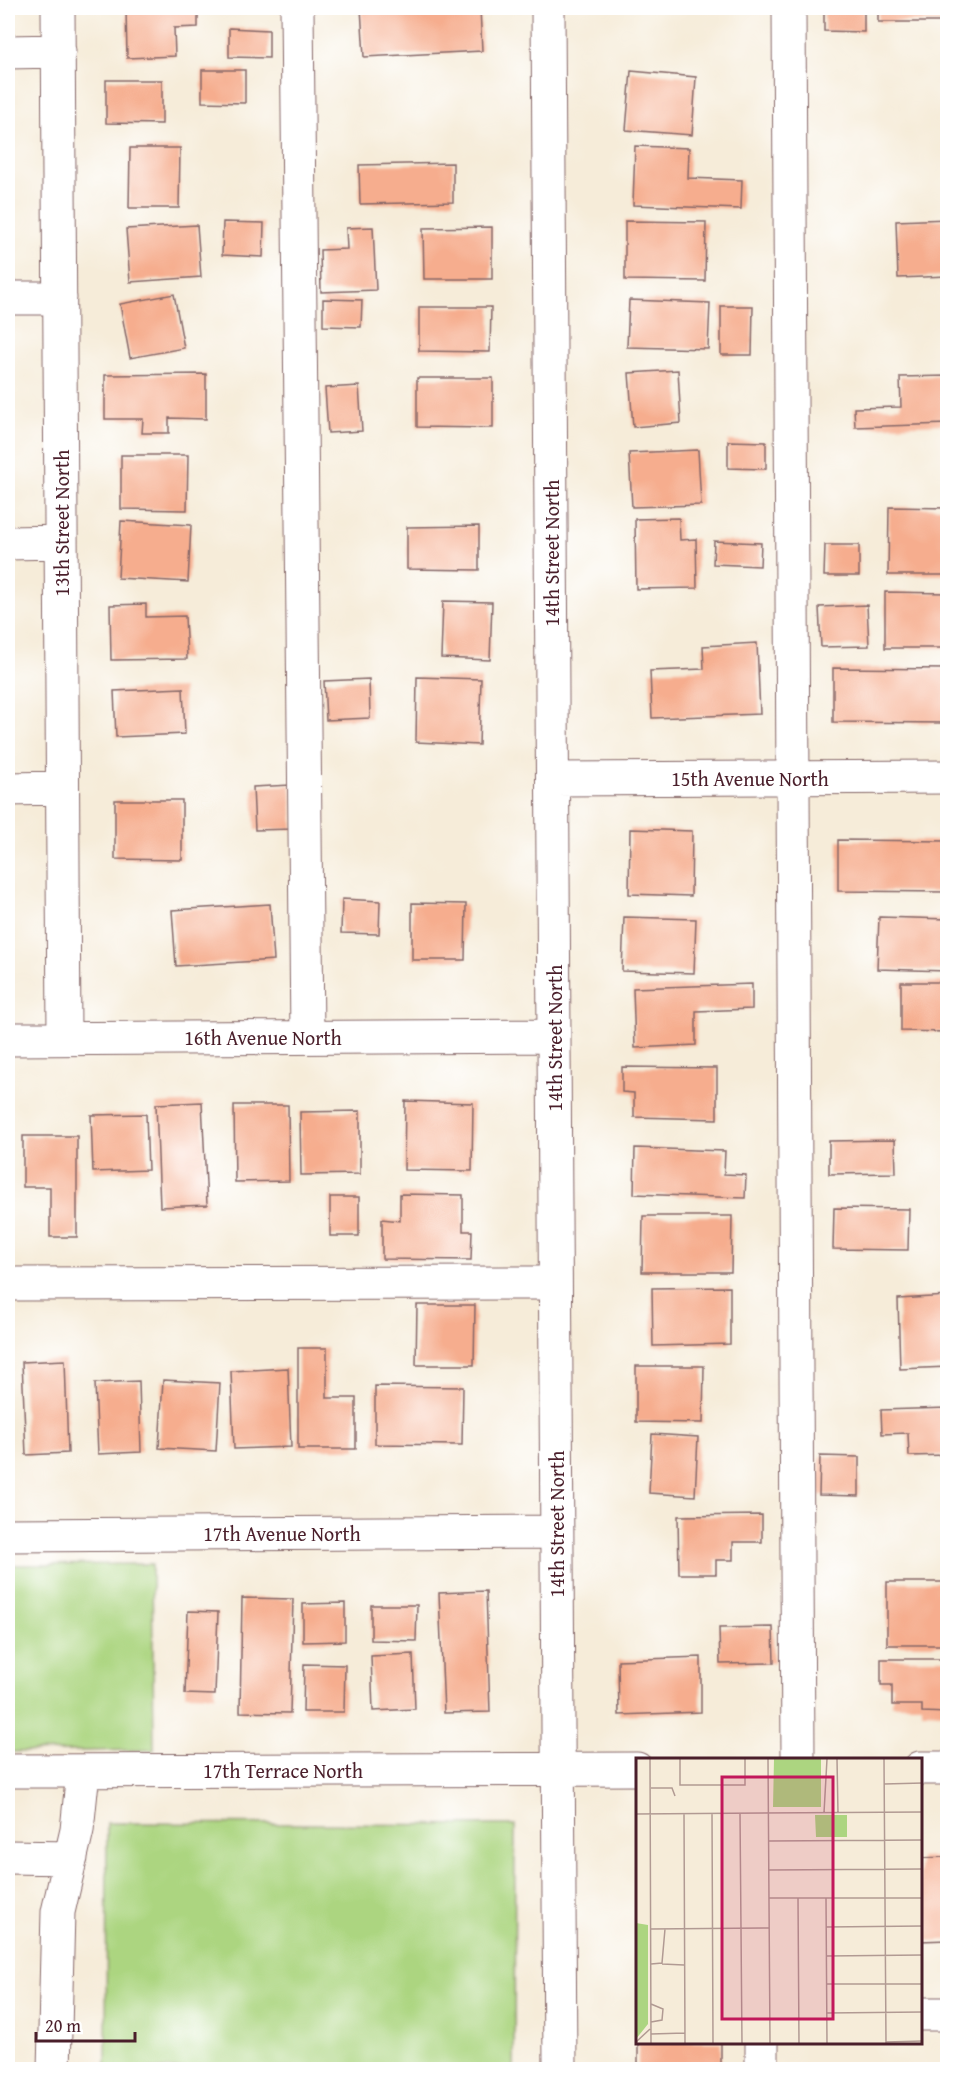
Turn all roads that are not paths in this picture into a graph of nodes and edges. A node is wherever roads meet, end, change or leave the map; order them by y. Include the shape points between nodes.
1 (58, 8) edge
2 (297, 8) edge
3 (548, 8) edge
4 (789, 8) edge
5 (58, 51) junction
6 (8, 52) edge
7 (8, 298) edge
8 (60, 298) junction
9 (62, 542) junction
10 (8, 543) edge
11 (948, 777) edge
12 (793, 778) junction
13 (552, 779) junction
14 (62, 788) junction
15 (8, 789) edge
16 (554, 1036) junction
17 (307, 1037) junction
18 (64, 1038) junction
19 (8, 1039) edge
20 (555, 1283) junction
21 (8, 1284) edge
22 (556, 1532) junction
23 (8, 1534) edge
24 (798, 1758) edge
25 (922, 1768) edge
26 (948, 1768) edge
27 (636, 1769) edge
28 (558, 1770) junction
29 (8, 1771) edge
30 (83, 1771) junction
31 (8, 1857) edge
32 (71, 1858) junction
33 (948, 2013) edge
34 (922, 2014) edge
35 (762, 2044) edge
36 (54, 2070) edge
37 (560, 2070) edge
38 (762, 2070) edge

1 - 5 street, 13th Street North
2 - 17 street
3 - 13 street, 14th Street North
4 - 12 street
5 - 6 street
5 - 8 street, 13th Street North
7 - 8 street
8 - 9 street, 13th Street North
9 - 10 street
9 - 14 street, 13th Street North
11 - 12 street, 15th Avenue North
12 - 13 street, 15th Avenue North
12 - 24 street
13 - 16 street, 14th Street North
14 - 15 street
14 - 18 street, 13th Street North
16 - 17 street, 16th Avenue North
16 - 20 street, 14th Street North
17 - 18 street, 16th Avenue North
18 - 19 street, 16th Avenue North
20 - 21 street
20 - 22 street, 14th Street North
22 - 23 street, 17th Avenue North
22 - 28 street, 14th Street North
25 - 26 street
27 - 28 street
28 - 30 street, 17th Terrace North
28 - 37 street, 14th Street North
29 - 30 street, 17th Terrace North
30 - 32 street
31 - 32 street
32 - 36 street via 58,1912
33 - 34 street
35 - 38 street

